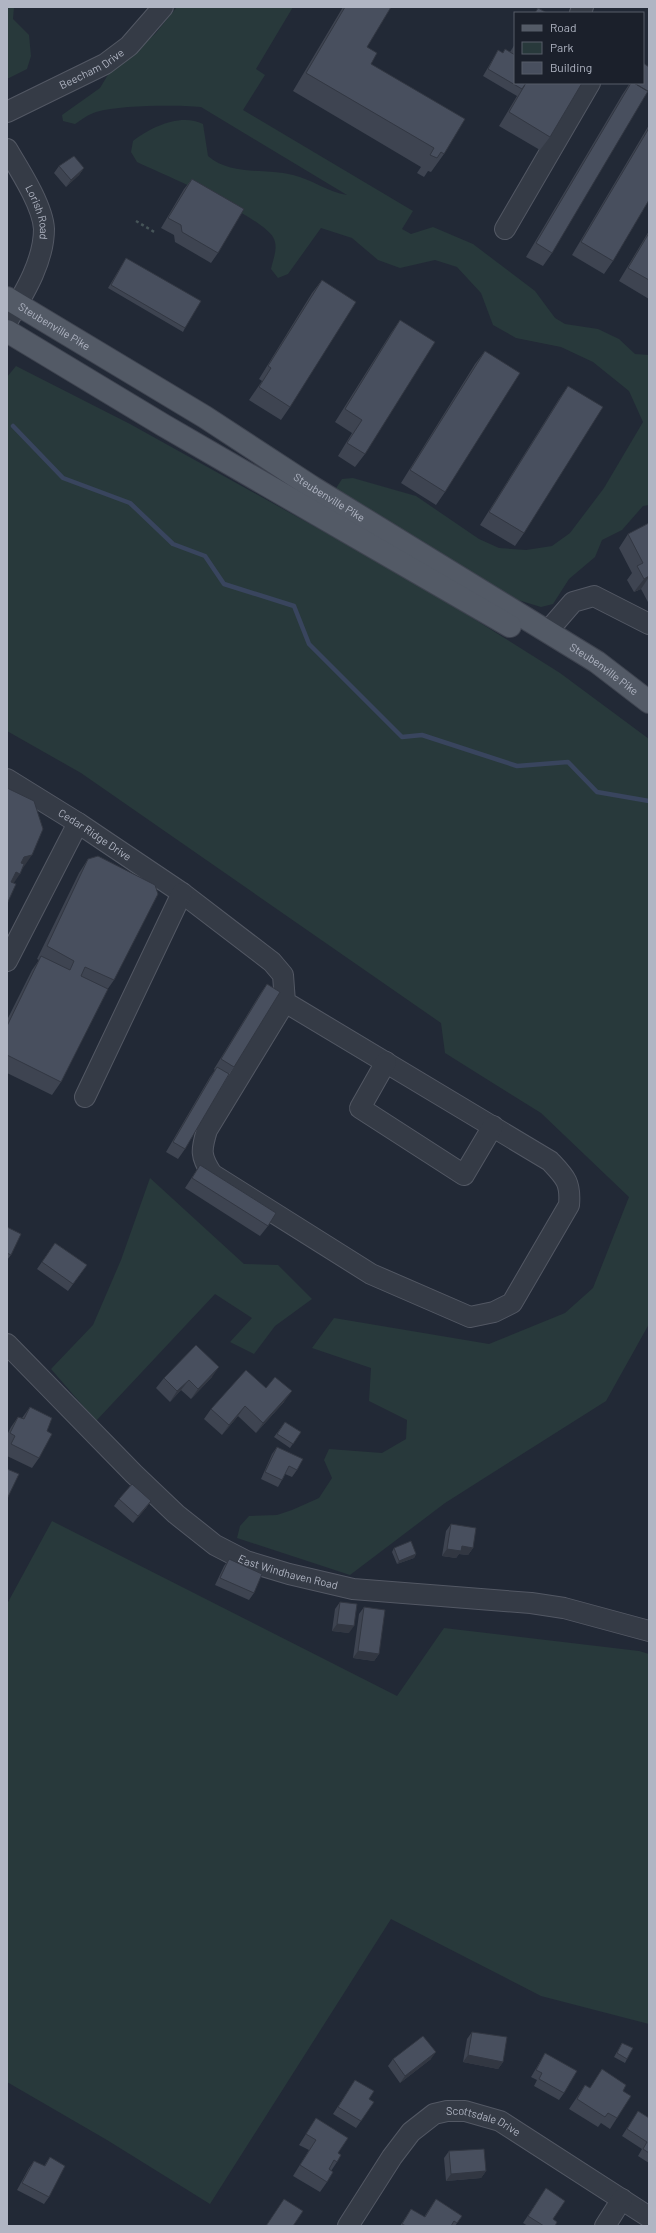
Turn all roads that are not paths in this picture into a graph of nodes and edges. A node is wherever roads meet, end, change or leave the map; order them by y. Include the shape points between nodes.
1 (163, 7) edge
2 (589, 84) edge
3 (7, 112) edge
4 (7, 149) edge
5 (505, 229) dead end
6 (12, 301) edge
7 (7, 322) edge
8 (7, 331) edge
9 (649, 624) edge
10 (547, 632) junction
11 (649, 703) edge
12 (7, 779) edge
13 (78, 823) junction
14 (182, 893) junction
15 (7, 961) edge
16 (285, 1002) junction
17 (386, 1062) junction
18 (85, 1097) dead end
19 (493, 1126) junction
20 (8, 1347) edge
21 (649, 1631) edge
22 (622, 2198) junction
23 (649, 2217) edge
24 (348, 2226) edge
25 (605, 2226) edge

1 - 3 street, Beecham Drive via 129,46 104,64
2 - 5 street
4 - 6 street, Lorish Road via 33,193 44,229 40,258
6 - 7 street, Lorish Road
6 - 10 main road, Steubenville Pike via 205,417 312,487
8 - 11 main road, Steubenville Pike via 163,425 591,674
9 - 10 street via 594,596 573,602
10 - 11 main road, Steubenville Pike via 598,662
12 - 13 street, Cedar Ridge Drive
13 - 14 street, Cedar Ridge Drive
13 - 15 street
14 - 16 street, Cedar Ridge Drive via 272,962 283,975
14 - 18 street
16 - 17 street
16 - 19 street via 207,1130 202,1148 203,1161 212,1174 371,1274 470,1317 494,1312 512,1302 570,1204 566,1178 550,1161
17 - 19 street
17 - 19 street via 360,1108 464,1175
20 - 21 street, East Windhaven Road via 176,1514 215,1546 246,1561 353,1589 531,1603 572,1610
22 - 23 street, Scottsdale Drive
22 - 24 street, Scottsdale Drive via 500,2121 470,2112 447,2111 434,2114 411,2132
22 - 25 street

